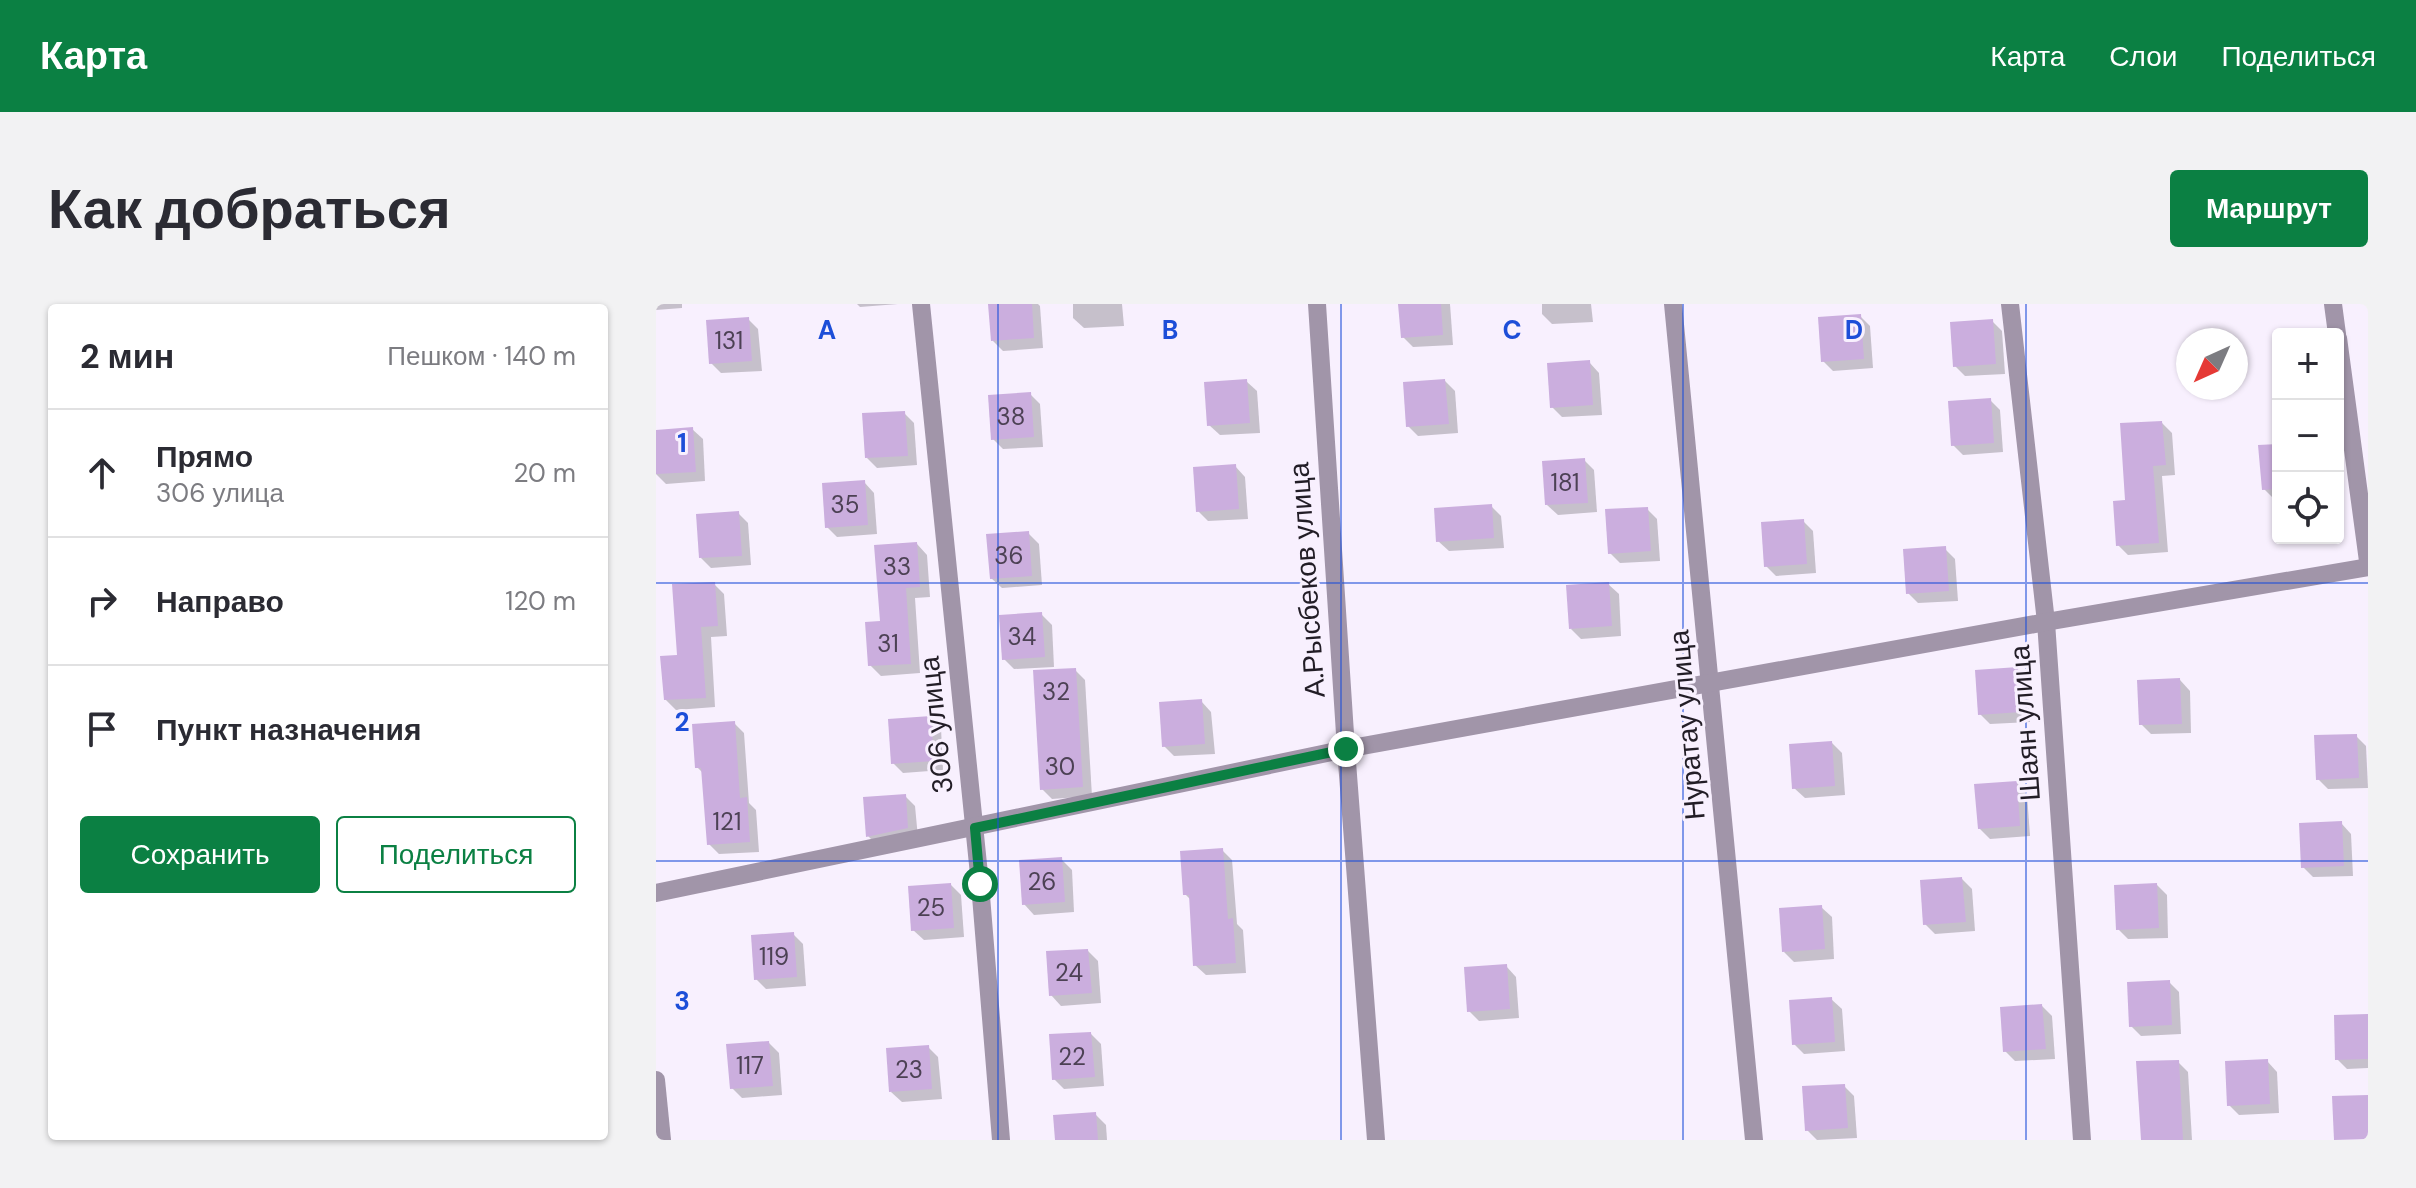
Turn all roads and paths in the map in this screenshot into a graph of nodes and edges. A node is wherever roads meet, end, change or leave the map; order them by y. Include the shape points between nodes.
1 (921, 304) edge
2 (1317, 304) edge
3 (1673, 304) edge
4 (2010, 304) edge
5 (2333, 304) edge
6 (2337, 328) edge
7 (2344, 382) edge
8 (2368, 564) edge
9 (2046, 622) junction
10 (1711, 684) junction
11 (1346, 749) junction
12 (975, 828) junction
13 (656, 893) edge
14 (656, 1080) edge
15 (662, 1140) edge
16 (1001, 1140) edge
17 (1376, 1140) edge
18 (1754, 1140) edge
19 (2082, 1140) edge

1 - 12 street, 306 улица
2 - 11 street, А.Рысбеков улица
3 - 10 street, Нуратау улица
4 - 9 street, Шаян улица
5 - 6 street
7 - 8 street
8 - 9 street
9 - 10 street
9 - 19 street, Шаян улица
10 - 11 street
10 - 18 street, Нуратау улица
11 - 12 street
11 - 17 street, А.Рысбеков улица
12 - 13 street
12 - 16 street, 306 улица
14 - 15 street

